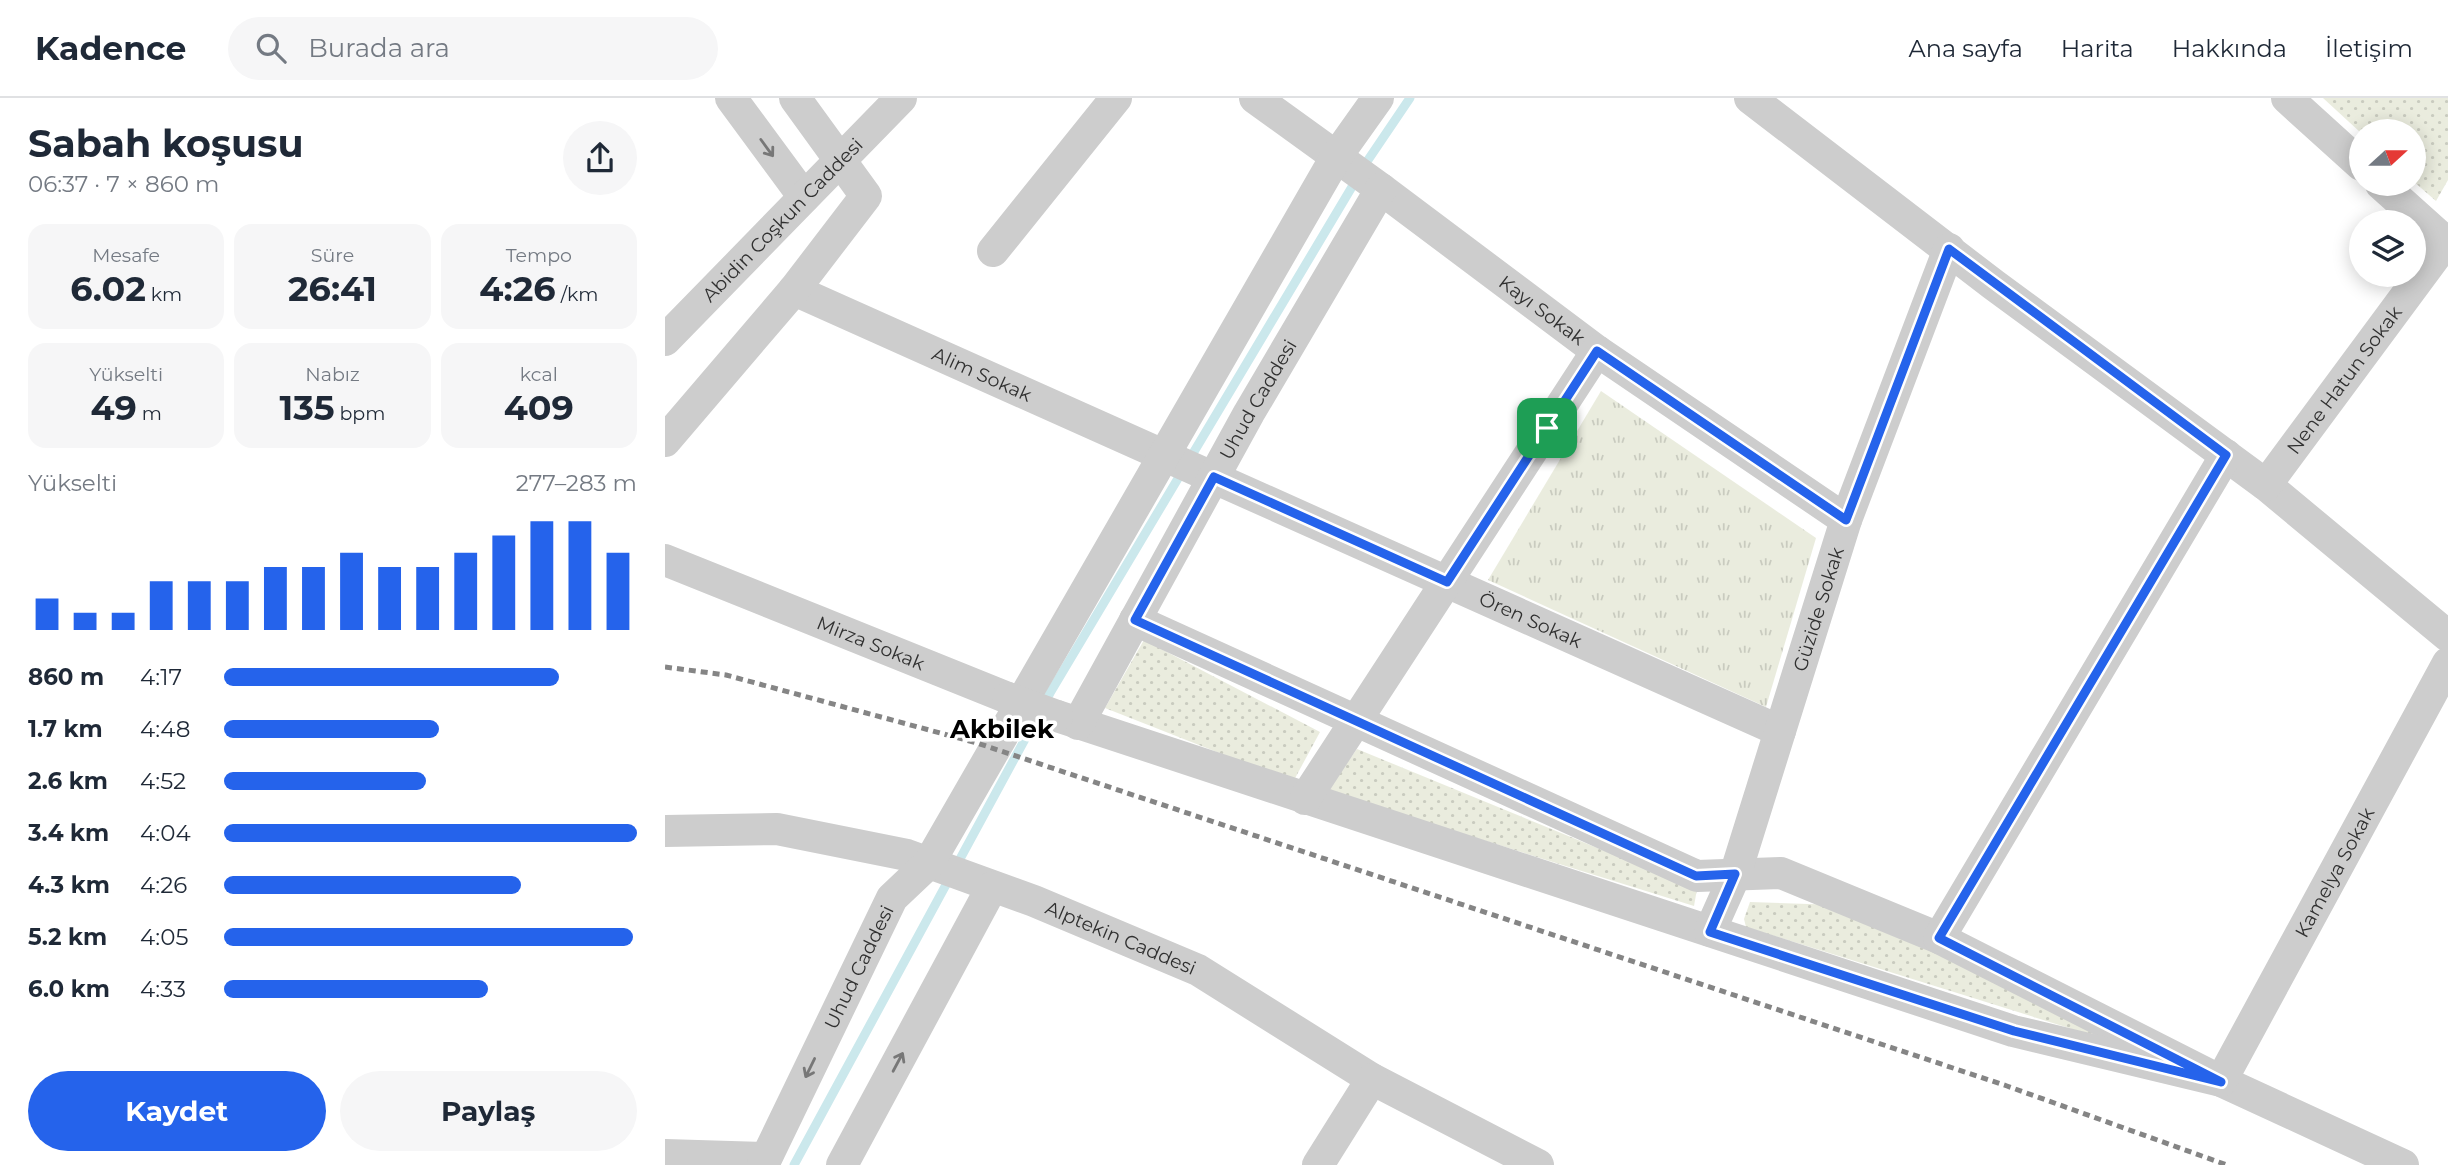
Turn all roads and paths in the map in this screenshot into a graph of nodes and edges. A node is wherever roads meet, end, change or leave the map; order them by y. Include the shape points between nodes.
1 (731, 98) edge
2 (795, 98) edge
3 (901, 98) edge
4 (1116, 98) edge
5 (1255, 98) edge
6 (1378, 98) edge
7 (1751, 98) edge
8 (2287, 98) edge
9 (2349, 154) edge
10 (839, 161) junction
11 (1342, 161) junction
12 (1381, 189) junction
13 (2395, 196) edge
14 (804, 197) junction
15 (2447, 242) edge
16 (1949, 249) junction
17 (993, 251) dead end
18 (794, 290) junction
19 (665, 340) edge
20 (1597, 351) junction
21 (665, 441) edge
22 (2226, 455) junction
23 (1167, 456) junction
24 (1208, 475) junction
25 (2266, 485) junction
26 (1846, 520) junction
27 (665, 560) edge
28 (1447, 582) junction
29 (1135, 620) junction
30 (2448, 636) edge
31 (2448, 663) edge
32 (1018, 694) junction
33 (1067, 720) junction
34 (1356, 721) junction
35 (1780, 731) junction
36 (1305, 799) junction
37 (665, 831) edge
38 (931, 864) junction
39 (1735, 874) junction
40 (981, 883) junction
41 (1710, 932) junction
42 (1939, 938) junction
43 (1372, 1079) junction
44 (2221, 1082) junction
45 (665, 1155) edge
46 (764, 1161) edge
47 (842, 1165) edge
48 (1318, 1165) edge
49 (1538, 1165) edge
50 (2403, 1165) edge

1 -> 14 street
2 - 10 street
3 - 10 street, Abidin Coşkun Caddesi
4 - 17 street
5 - 11 street, Kayı Sokak
6 - 11 street
7 - 16 street
8 - 9 street
10 - 14 street, Abidin Coşkun Caddesi
10 - 18 street via 866,196
11 - 12 street, Kayı Sokak
11 - 23 street
12 - 20 street, Kayı Sokak
12 - 24 street, Uhud Caddesi via 1249,414
13 - 15 street
14 - 19 street, Abidin Coşkun Caddesi
15 - 25 street, Nene Hatun Sokak
16 - 22 street
16 - 26 street, Güzide Sokak
18 - 21 street
18 - 23 street, Alim Sokak
20 - 26 street, Kayı Sokak
20 - 28 street
22 - 25 street
22 - 42 street
23 - 24 street, Alim Sokak
23 - 32 street
24 - 28 street, Ören Sokak
24 - 29 street, Uhud Caddesi
25 - 30 street
26 - 35 street, Güzide Sokak
27 - 32 street, Mirza Sokak
28 - 34 street
28 - 35 street, Ören Sokak
29 - 33 street, Uhud Caddesi
29 - 34 street
31 - 44 street, Kamelya Sokak
32 - 33 street, Mirza Sokak, bridge
32 - 38 street, Uhud Caddesi via 978,782
33 - 36 street, Mirza Sokak
34 - 36 street
34 - 39 street via 1696,876
35 - 39 street, Güzide Sokak
36 - 41 street, Mirza Sokak
37 - 38 street, Alptekin Caddesi via 777,829
38 - 40 street, Alptekin Caddesi
38 -> 46 street, Uhud Caddesi via 892,898
39 - 41 street, Güzide Sokak
39 - 42 street via 1781,873
40 - 43 street, Alptekin Caddesi via 1198,970
47 -> 40 street
41 - 44 street, Mirza Sokak via 2014,1031
42 - 44 street
43 - 48 street
43 - 49 street, Alptekin Caddesi
44 - 50 street
45 - 46 street

